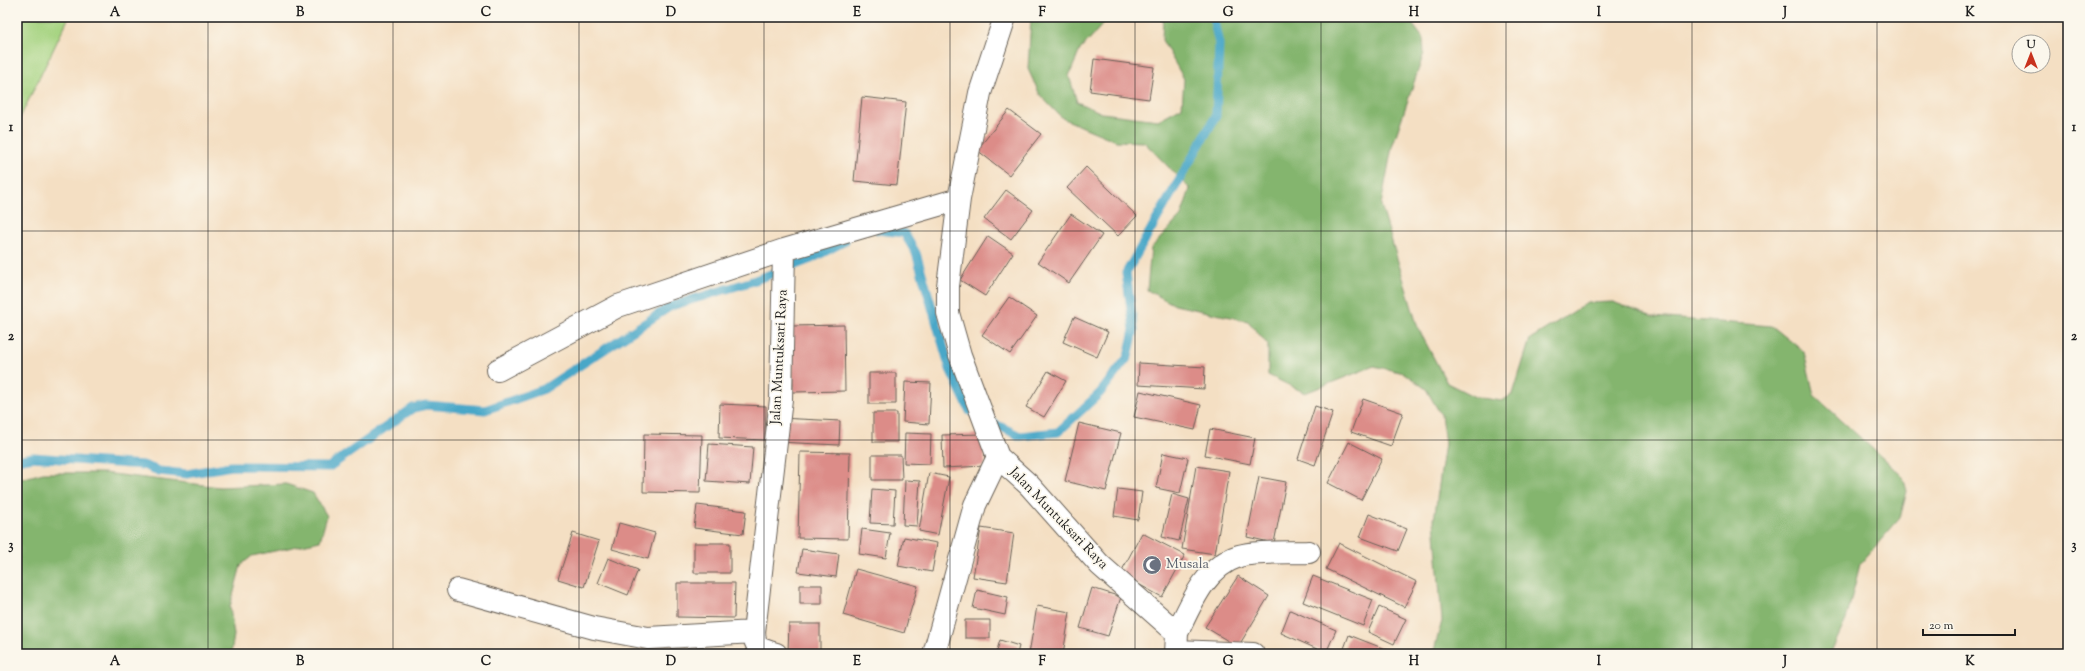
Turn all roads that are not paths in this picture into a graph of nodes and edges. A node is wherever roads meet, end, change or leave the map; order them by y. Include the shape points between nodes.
1 (1005, 17) edge
2 (959, 199) junction
3 (784, 256) junction
4 (498, 370) dead end
5 (998, 457) junction
6 (1309, 552) dead end
7 (458, 590) dead end
8 (754, 632) junction
9 (1176, 646) edge
10 (776, 654) edge
11 (934, 654) edge
12 (1253, 654) edge

1 - 2 street, Jalan Muntuksari Raya via 980,93
2 - 3 street
2 - 5 street, Jalan Muntuksari Raya via 948,286 948,313 960,355
3 - 4 street via 618,306
3 - 8 street, Jalan Muntuksari Raya via 781,399
5 - 9 street, Jalan Muntuksari Raya via 1029,485
5 - 11 street via 975,505
6 - 9 street via 1251,554 1229,560 1198,589
7 - 8 street via 594,628 648,638
8 - 10 street via 756,645
9 - 12 street

